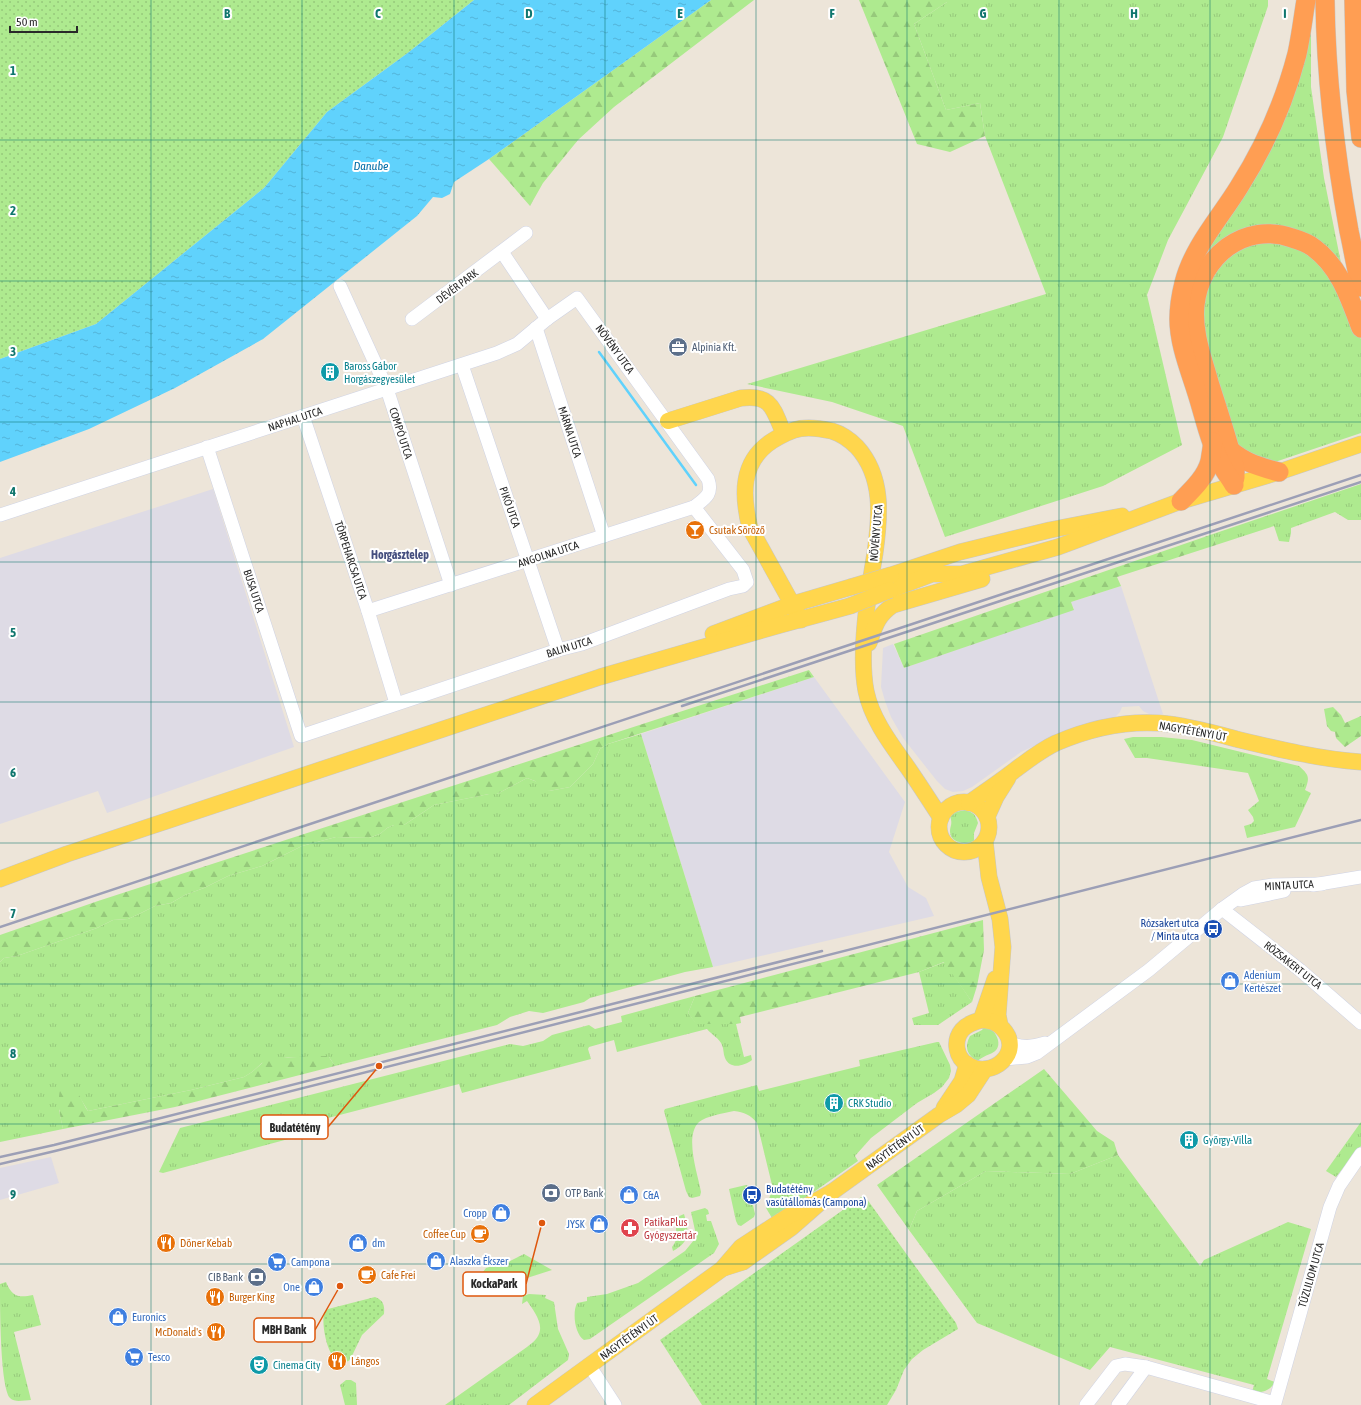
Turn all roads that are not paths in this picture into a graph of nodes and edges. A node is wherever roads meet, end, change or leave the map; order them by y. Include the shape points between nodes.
1 (1306, 0) edge
2 (1326, 0) edge
3 (1354, 0) edge
4 (1361, 138) edge
5 (526, 233) dead end
6 (502, 252) junction
7 (340, 286) dead end
8 (1361, 287) edge
9 (578, 298) joint
10 (412, 319) dead end
11 (547, 319) junction
12 (536, 328) junction
13 (1361, 328) edge
14 (462, 365) junction
15 (387, 389) junction
16 (303, 416) junction
17 (668, 421) junction
18 (784, 434) junction
19 (1212, 442) junction
20 (1361, 444) edge
21 (207, 447) junction
22 (1230, 450) junction
23 (1278, 472) junction
24 (708, 479) joint
25 (1234, 485) junction
26 (1175, 504) junction
27 (694, 507) junction
28 (0, 515) edge
29 (604, 536) junction
30 (1058, 547) junction
31 (528, 560) junction
32 (890, 583) junction
33 (451, 585) junction
34 (793, 604) junction
35 (368, 611) junction
36 (801, 620) junction
37 (558, 650) junction
38 (863, 659) junction
39 (600, 677) junction
40 (396, 703) junction
41 (301, 736) joint
42 (1361, 762) edge
43 (1011, 773) junction
44 (918, 783) junction
45 (962, 803) junction
46 (987, 817) junction
47 (941, 818) junction
48 (985, 841) junction
49 (965, 852) junction
50 (1361, 876) edge
51 (989, 877) junction
52 (0, 879) edge
53 (1222, 909) junction
54 (1001, 962) junction
55 (981, 1020) junction
56 (1360, 1021) edge
57 (1000, 1025) junction
58 (1056, 1040) junction
59 (1010, 1043) junction
60 (1005, 1059) junction
61 (967, 1064) junction
62 (985, 1070) junction
63 (939, 1115) junction
64 (1361, 1154) edge
65 (589, 1366) junction
66 (1146, 1367) junction
67 (1272, 1404) edge
68 (535, 1405) edge
69 (615, 1405) edge
70 (1086, 1405) edge
71 (1118, 1405) edge

1 - 19 highway via 1289,82 1274,119 1258,155 1240,186 1199,246 1184,282 1179,321 1182,340
2 - 8 highway via 1329,90 1336,154
3 - 4 highway via 1356,91
5 - 6 street, DÉVÉR PARK
6 - 10 street, DÉVÉR PARK
6 - 11 street
7 - 15 street, COMPÓ UTCA
9 - 11 street, NAPHAL UTCA
9 - 17 street, NÖVÉNY UTCA
11 - 12 street, NAPHAL UTCA
12 - 14 street, NAPHAL UTCA via 517,344
12 - 29 street, MÁRNA UTCA
13 - 22 highway via 1347,292 1330,262 1314,248 1293,238 1273,234 1238,241 1222,251 1204,274 1195,306 1195,326 1199,348
14 - 15 street, NAPHAL UTCA
14 - 31 street, PIKÓ UTCA
15 - 16 street, NAPHAL UTCA
15 - 33 street, COMPÓ UTCA
16 - 21 street, NAPHAL UTCA
16 - 35 street, TÖRPEHARCSA UTCA
17 - 18 main road via 741,398 760,398 771,406
17 - 24 street, NÖVÉNY UTCA
18 - 34 main road, NÖVÉNY UTCA via 759,453 747,475 744,487 746,513 753,534
18 - 38 main road, NÖVÉNY UTCA via 799,428 835,432 847,438 862,453 875,479 878,494 878,525
19 - 25 highway via 1221,464
19 - 26 highway via 1210,462 1205,472 1197,484
20 - 23 main road
21 - 28 street, NAPHAL UTCA
21 - 41 street, BUSA UTCA
22 - 23 highway via 1246,462
22 - 25 highway via 1236,469
23 - 25 main road
24 - 27 street, ANGOLNA UTCA via 711,487 709,493
25 - 26 main road
26 - 30 main road
26 - 32 main road via 960,552
27 - 29 street, ANGOLNA UTCA
27 - 37 street, BALIN UTCA via 743,570 746,582 743,586 582,644
29 - 31 street, ANGOLNA UTCA
30 - 32 main road via 962,574 932,574
30 - 38 main road via 1022,567 893,605 881,614 876,623
31 - 33 street, ANGOLNA UTCA
31 - 37 street, PIKÓ UTCA
32 - 34 main road, bridge via 851,587
32 - 36 main road, bridge via 850,606
33 - 35 street, ANGOLNA UTCA
34 - 36 main road, NÖVÉNY UTCA
34 - 39 main road
35 - 40 street, TÖRPEHARCSA UTCA
36 - 39 main road
37 - 40 street, BALIN UTCA
38 - 44 main road, NÖVÉNY UTCA via 866,692 876,720
39 - 52 main road via 66,854
40 - 41 street, BALIN UTCA
42 - 43 main road, NAGYTÉTÉNYI ÚT via 1286,751 1160,723 1096,729 1074,736 1035,754
43 - 45 main road, NAGYTÉTÉNYI ÚT
43 - 46 main road, NAGYTÉTÉNYI ÚT
44 - 45 main road, NÖVÉNY UTCA via 936,796
44 - 47 main road, NÖVÉNY UTCA
45 - 46 main road, NÖVÉNY UTCA via 977,805
45 - 47 main road via 948,808
46 - 48 main road via 989,833
47 - 49 main road via 939,831 944,843 956,851
48 - 49 main road via 973,851
48 - 51 main road
49 - 51 main road
50 - 53 street, MINTA UTCA via 1322,884 1291,883 1254,888
51 - 54 main road via 1000,919 1003,947
53 - 56 street, RÓZSAKERT UTCA
53 - 58 street, NAGYTÉTÉNYI ÚT via 1150,970
54 - 55 main road
54 - 57 main road via 998,1014
55 - 57 main road
55 - 61 main road via 968,1024 958,1037 957,1051
57 - 59 main road
58 - 59 street, NAGYTÉTÉNYI ÚT via 1027,1047
58 - 60 street, NAGYTÉTÉNYI ÚT via 1027,1057
59 - 60 main road via 1009,1053
60 - 62 main road, NAGYTÉTÉNYI ÚT via 997,1066
61 - 62 main road
61 - 63 main road, NAGYTÉTÉNYI ÚT via 962,1081
62 - 63 main road, NAGYTÉTÉNYI ÚT via 968,1095
63 - 65 main road, NAGYTÉTÉNYI ÚT via 832,1192 787,1216 741,1247 722,1269
64 - 67 street, TŰZLILIOM UTCA via 1339,1186 1330,1207
65 - 68 main road, NAGYTÉTÉNYI ÚT
65 - 69 street
66 - 67 street, TŰZLILIOM UTCA
66 - 70 street, TŰZLILIOM UTCA via 1126,1364 1116,1366
66 - 71 street

